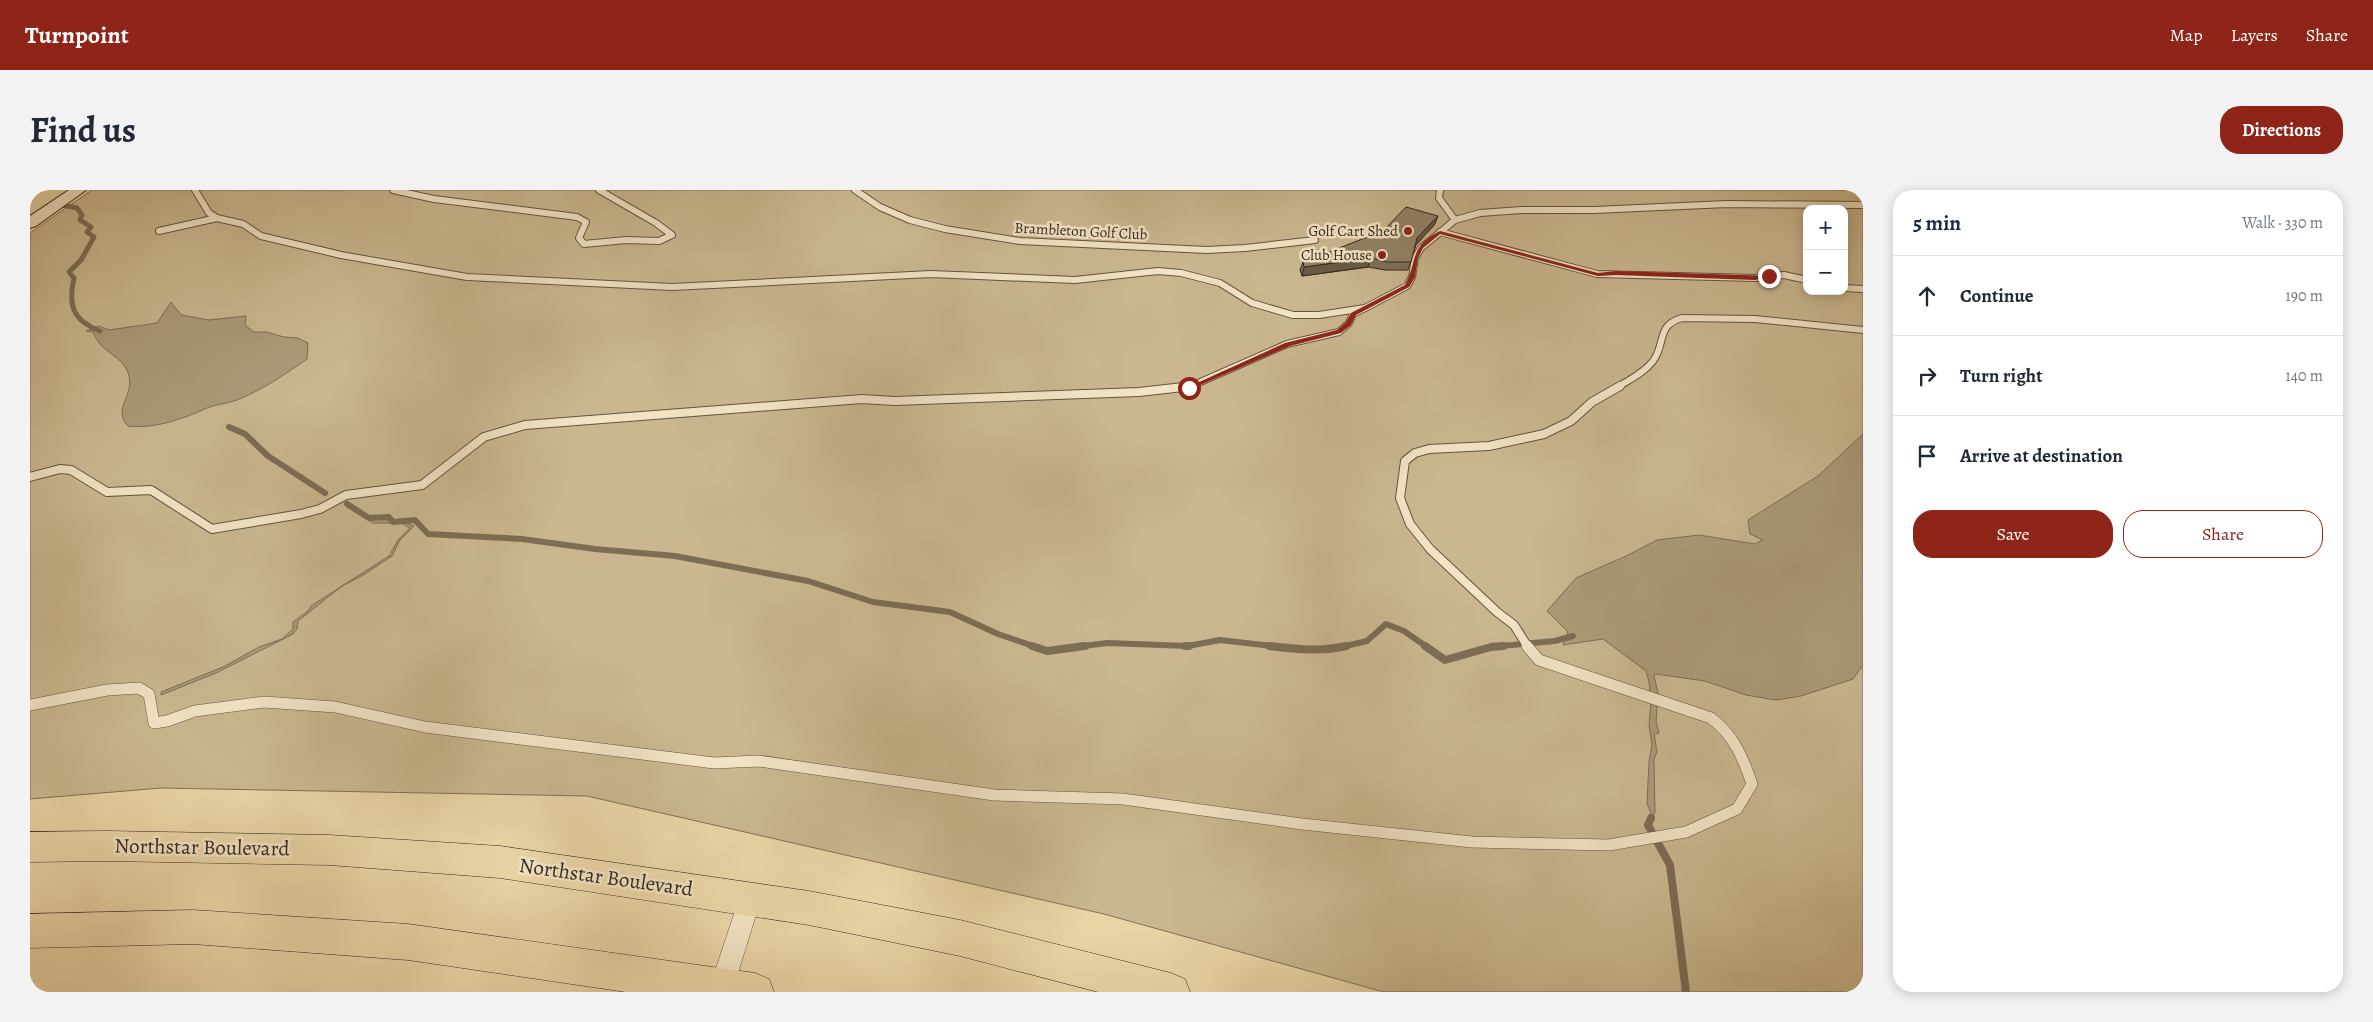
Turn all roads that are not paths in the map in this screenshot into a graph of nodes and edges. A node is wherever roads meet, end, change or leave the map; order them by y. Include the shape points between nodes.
1 (53, 190) edge
2 (79, 190) edge
3 (195, 190) edge
4 (393, 190) edge
5 (599, 190) edge
6 (855, 190) edge
7 (1440, 190) edge
8 (37, 200) dead end
9 (1863, 205) edge
10 (217, 218) junction
11 (1455, 220) junction
12 (30, 223) edge
13 (159, 231) dead end
14 (1440, 232) junction
15 (1314, 240) dead end
16 (1803, 279) edge
17 (1848, 288) edge
18 (1863, 289) edge
19 (1365, 308) junction
20 (1863, 330) edge
21 (30, 477) edge
22 (30, 705) edge
23 (1623, 843) joint
24 (30, 848) edge
25 (750, 899) junction
26 (30, 931) edge
27 (732, 990) edge
28 (1171, 992) edge

1 - 8 main road
2 - 12 main road
3 - 10 lane via 209,213
4 - 5 lane via 434,199 577,217 586,222 579,238 584,244 659,241 672,235
6 - 15 lane, Brambleton Golf Club via 870,202 915,221 1011,240 1182,249 1235,249
7 - 11 lane via 1439,198
9 - 11 lane via 1707,204 1612,210 1509,211 1468,215
10 - 13 lane
10 - 19 lane via 243,224 261,236 341,255 467,277 672,287 931,274 1075,280 1158,271 1220,282 1252,303 1293,315 1319,315
11 - 14 lane
14 - 16 lane via 1598,274 1784,276
14 - 19 lane via 1421,248 1407,286
17 - 18 lane
19 - 21 lane via 1353,314 1339,332 1287,344 1189,388 894,401 862,399 525,425 484,437 422,485 346,495 320,509 296,516 212,529 151,490 107,492 71,470 60,469
20 - 23 lane via 1754,319 1682,318 1666,328 1655,359 1646,370 1592,402 1570,421 1544,434 1513,442 1429,449 1414,453 1405,461 1400,498 1410,524 1430,549 1520,631 1539,660 1712,718 1733,737 1752,784 1738,809 1676,835
22 - 23 lane via 107,690 139,688 149,694 154,723 195,711 264,702 335,707 441,730 714,763 759,761 994,795 1123,799 1302,824 1472,842 1609,846
24 - 25 main road, Northstar Boulevard via 107,846 329,850 490,861
25 - 27 street
25 - 28 main road, Northstar Boulevard via 960,938
26 - 27 main road via 193,927 408,942

